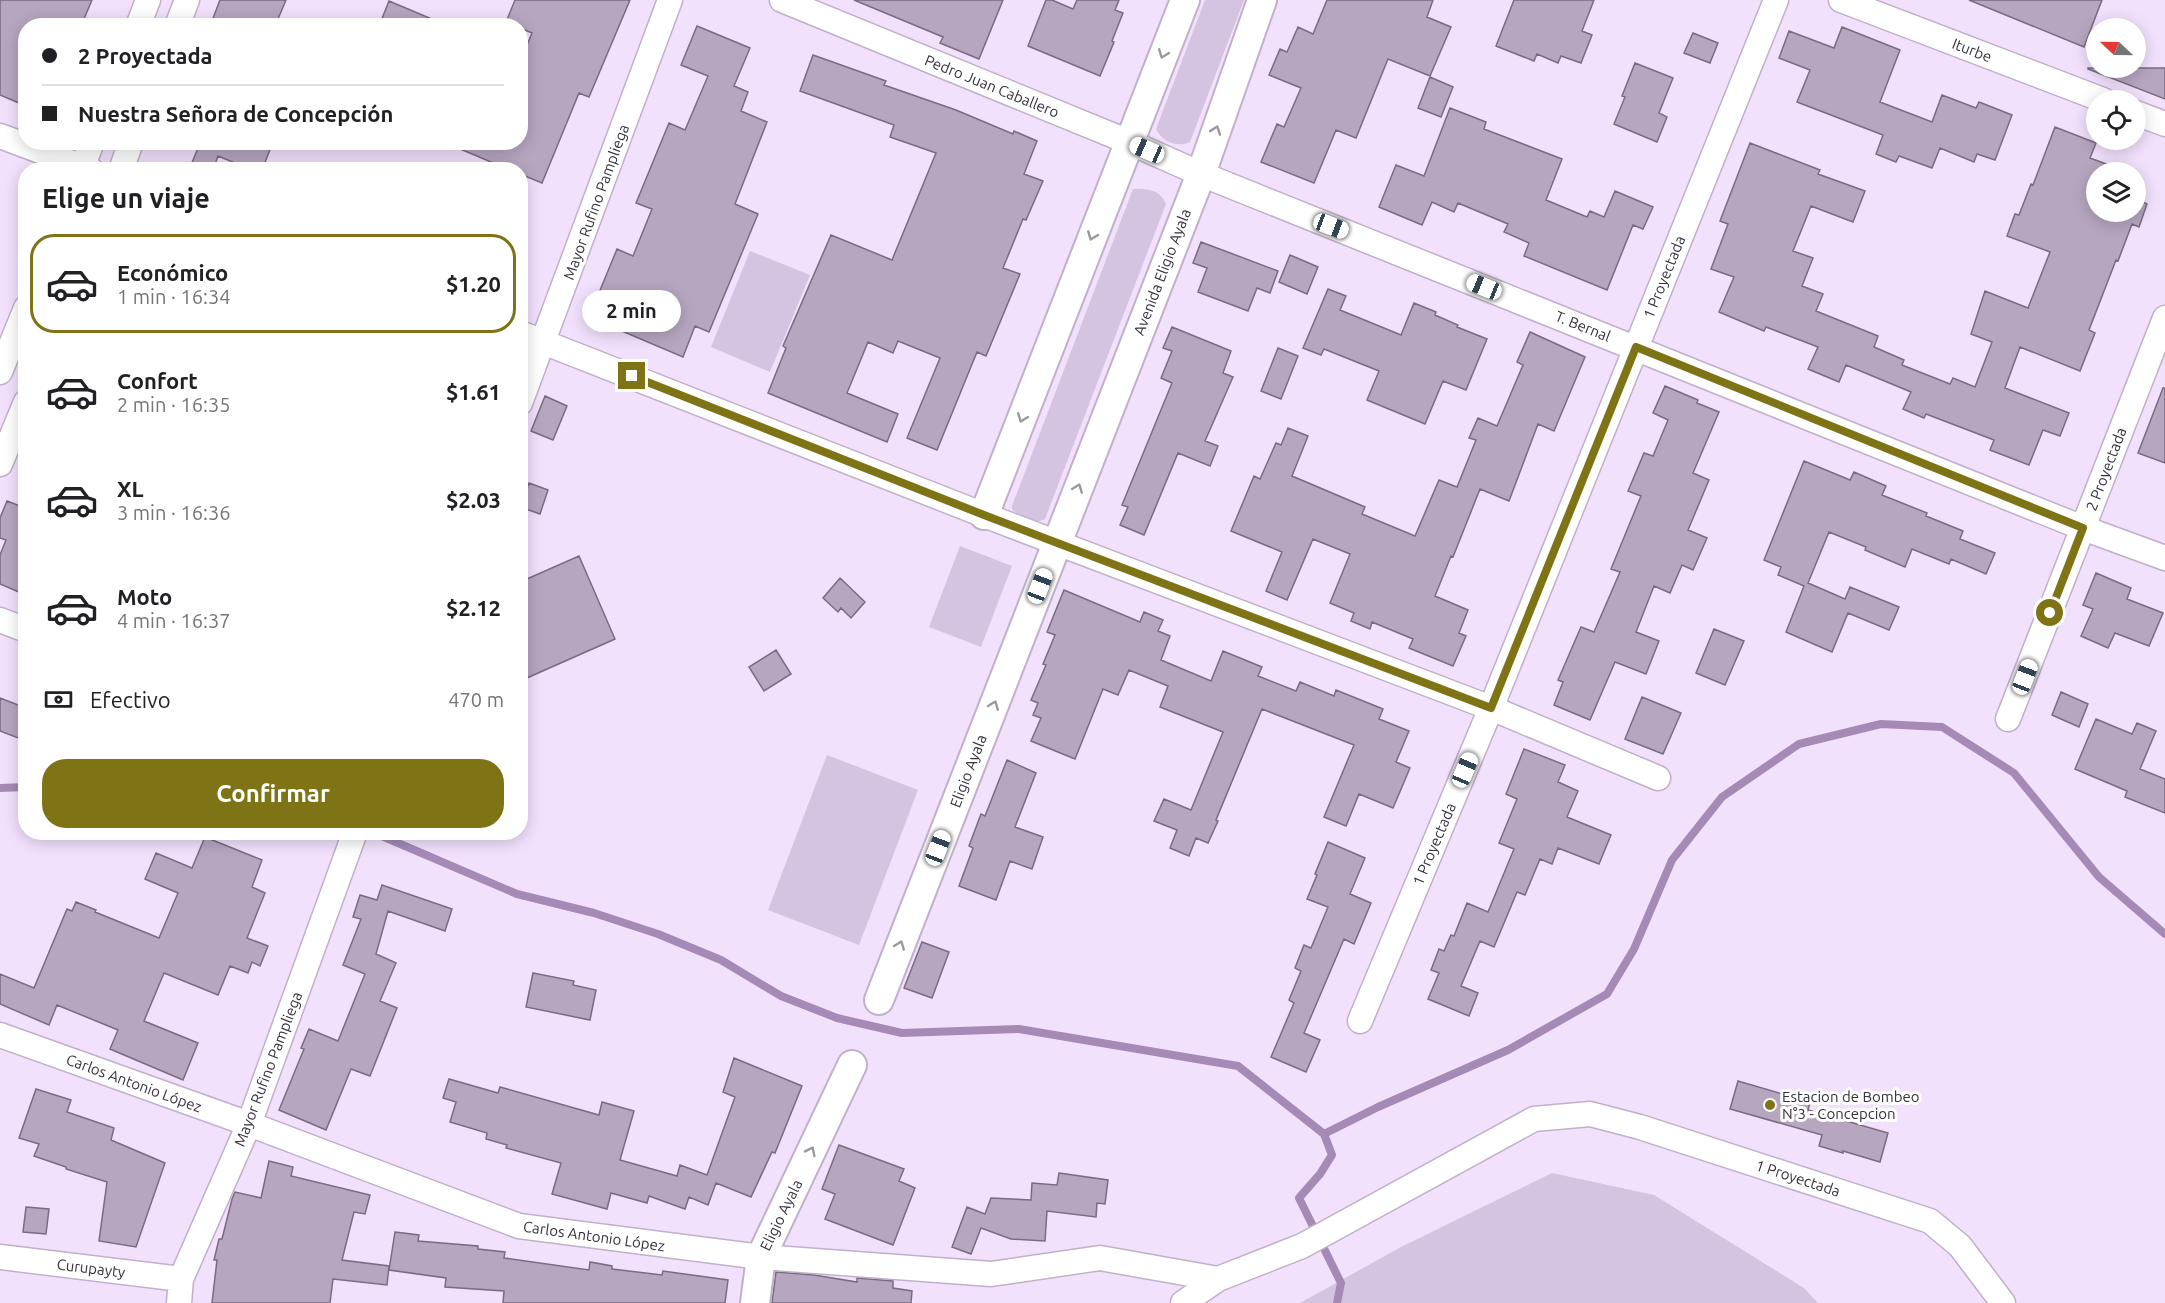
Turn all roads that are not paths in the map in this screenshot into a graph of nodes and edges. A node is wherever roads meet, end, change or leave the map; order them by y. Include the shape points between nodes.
1 (148, 0) edge
2 (187, 0) edge
3 (670, 0) edge
4 (782, 0) edge
5 (1185, 0) edge
6 (1262, 0) edge
7 (1776, 0) edge
8 (1841, 0) edge
9 (141, 18) edge
10 (180, 18) edge
11 (2086, 94) edge
12 (2146, 117) edge
13 (2165, 124) edge
14 (0, 136) edge
15 (1129, 142) junction
16 (18, 143) edge
17 (37, 150) edge
18 (69, 162) edge
19 (1201, 174) junction
20 (2165, 318) edge
21 (18, 328) edge
22 (528, 336) edge
23 (544, 342) junction
24 (1636, 347) junction
25 (0, 372) edge
26 (528, 383) edge
27 (18, 421) edge
28 (0, 464) edge
29 (984, 515) junction
30 (2083, 528) junction
31 (1057, 543) junction
32 (2165, 558) edge
33 (0, 621) edge
34 (18, 627) edge
35 (1491, 708) junction
36 (2008, 719) dead end
37 (1658, 778) dead end
38 (352, 840) edge
39 (879, 1000) dead end
40 (1360, 1021) dead end
41 (0, 1035) edge
42 (852, 1065) dead end
43 (249, 1124) junction
44 (0, 1257) edge
45 (761, 1257) junction
46 (181, 1279) junction
47 (1218, 1279) junction
48 (179, 1303) edge
49 (755, 1303) edge
50 (1183, 1303) edge
51 (2003, 1303) edge

1 - 9 street
2 - 10 street
3 - 23 street, Mayor Rufino Pampliega
4 - 15 street, Pedro Juan Caballero
5 -> 15 street
19 -> 6 street, Avenida Eligio Ayala
7 - 24 street, 1 Proyectada
8 - 11 street, Iturbe
12 - 13 street
14 - 16 street
15 - 19 street, Pedro Juan Caballero
15 -> 29 street
17 - 18 street
19 - 24 street, T. Bernal
31 -> 19 street, Avenida Eligio Ayala
20 - 30 street, 2 Proyectada
21 - 25 street
22 - 23 street
23 - 26 street, Mayor Rufino Pampliega
23 - 29 street
24 - 30 street, T. Bernal
24 - 35 street, 1 Proyectada
27 - 28 street
29 - 31 street
30 - 32 street, T. Bernal
30 - 36 street, 2 Proyectada
31 - 35 street
39 -> 31 street, Eligio Ayala
33 - 34 street
35 - 37 street
35 - 40 street, 1 Proyectada
38 - 43 street, Mayor Rufino Pampliega
41 - 43 street, Carlos Antonio López
45 -> 42 street, Eligio Ayala
43 - 45 street, Carlos Antonio López via 519,1226
43 - 46 street, Mayor Rufino Pampliega
44 - 46 street, Curupayty
45 - 47 street, Carlos Antonio López via 992,1274 1100,1258
45 - 49 street, Eligio Ayala
46 - 48 street, Mayor Rufino Pampliega
47 - 50 street, 1 Proyectada
47 - 51 street, 1 Proyectada via 1302,1246 1534,1119 1590,1114 1930,1221 1960,1246

